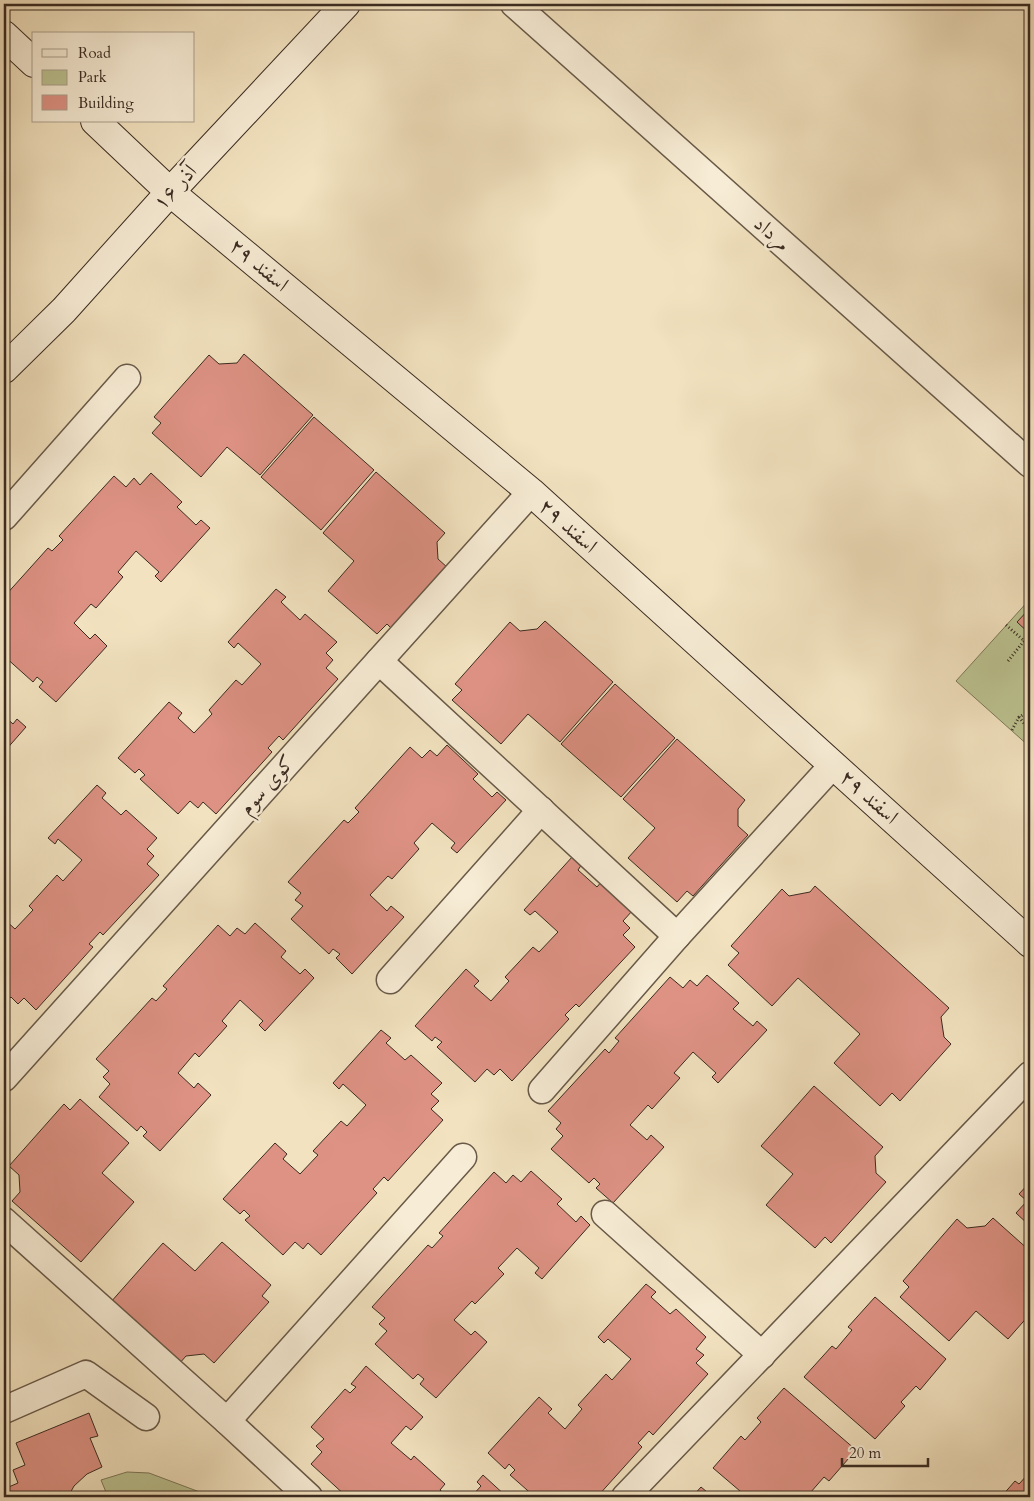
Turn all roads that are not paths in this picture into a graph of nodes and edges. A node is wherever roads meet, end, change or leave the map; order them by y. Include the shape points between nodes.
1 (346, 4) edge
2 (514, 4) edge
3 (4, 35) edge
4 (32, 61) edge
5 (96, 122) edge
6 (170, 192) junction
7 (4, 370) edge
8 (127, 378) dead end
9 (1030, 464) edge
10 (531, 492) junction
11 (4, 517) edge
12 (379, 661) junction
13 (833, 765) junction
14 (541, 810) junction
15 (677, 936) junction
16 (1030, 943) edge
17 (390, 980) dead end
18 (1030, 1075) edge
19 (4, 1078) edge
20 (542, 1090) dead end
21 (463, 1157) dead end
22 (605, 1214) dead end
23 (4, 1221) edge
24 (762, 1355) junction
25 (4, 1410) edge
26 (146, 1418) dead end
27 (227, 1421) junction
28 (309, 1497) edge
29 (626, 1497) edge

1 - 6 main road, ۱۶ آذر
2 - 9 street, مرداد
3 - 4 main road
5 - 6 main road, ۲۹ اسفند
6 - 7 main road, ۱۶ آذر via 64,310
6 - 10 main road, ۲۹ اسفند
8 - 11 street
10 - 12 street, کوی سوم
10 - 13 main road, ۲۹ اسفند
12 - 14 street
12 - 19 street, کوی سوم
13 - 15 street
13 - 16 main road, ۲۹ اسفند
14 - 15 street
14 - 17 street
15 - 20 street
18 - 24 street
21 - 27 street
22 - 24 street
23 - 27 street
24 - 29 street
25 - 26 street via 86,1374
27 - 28 street

